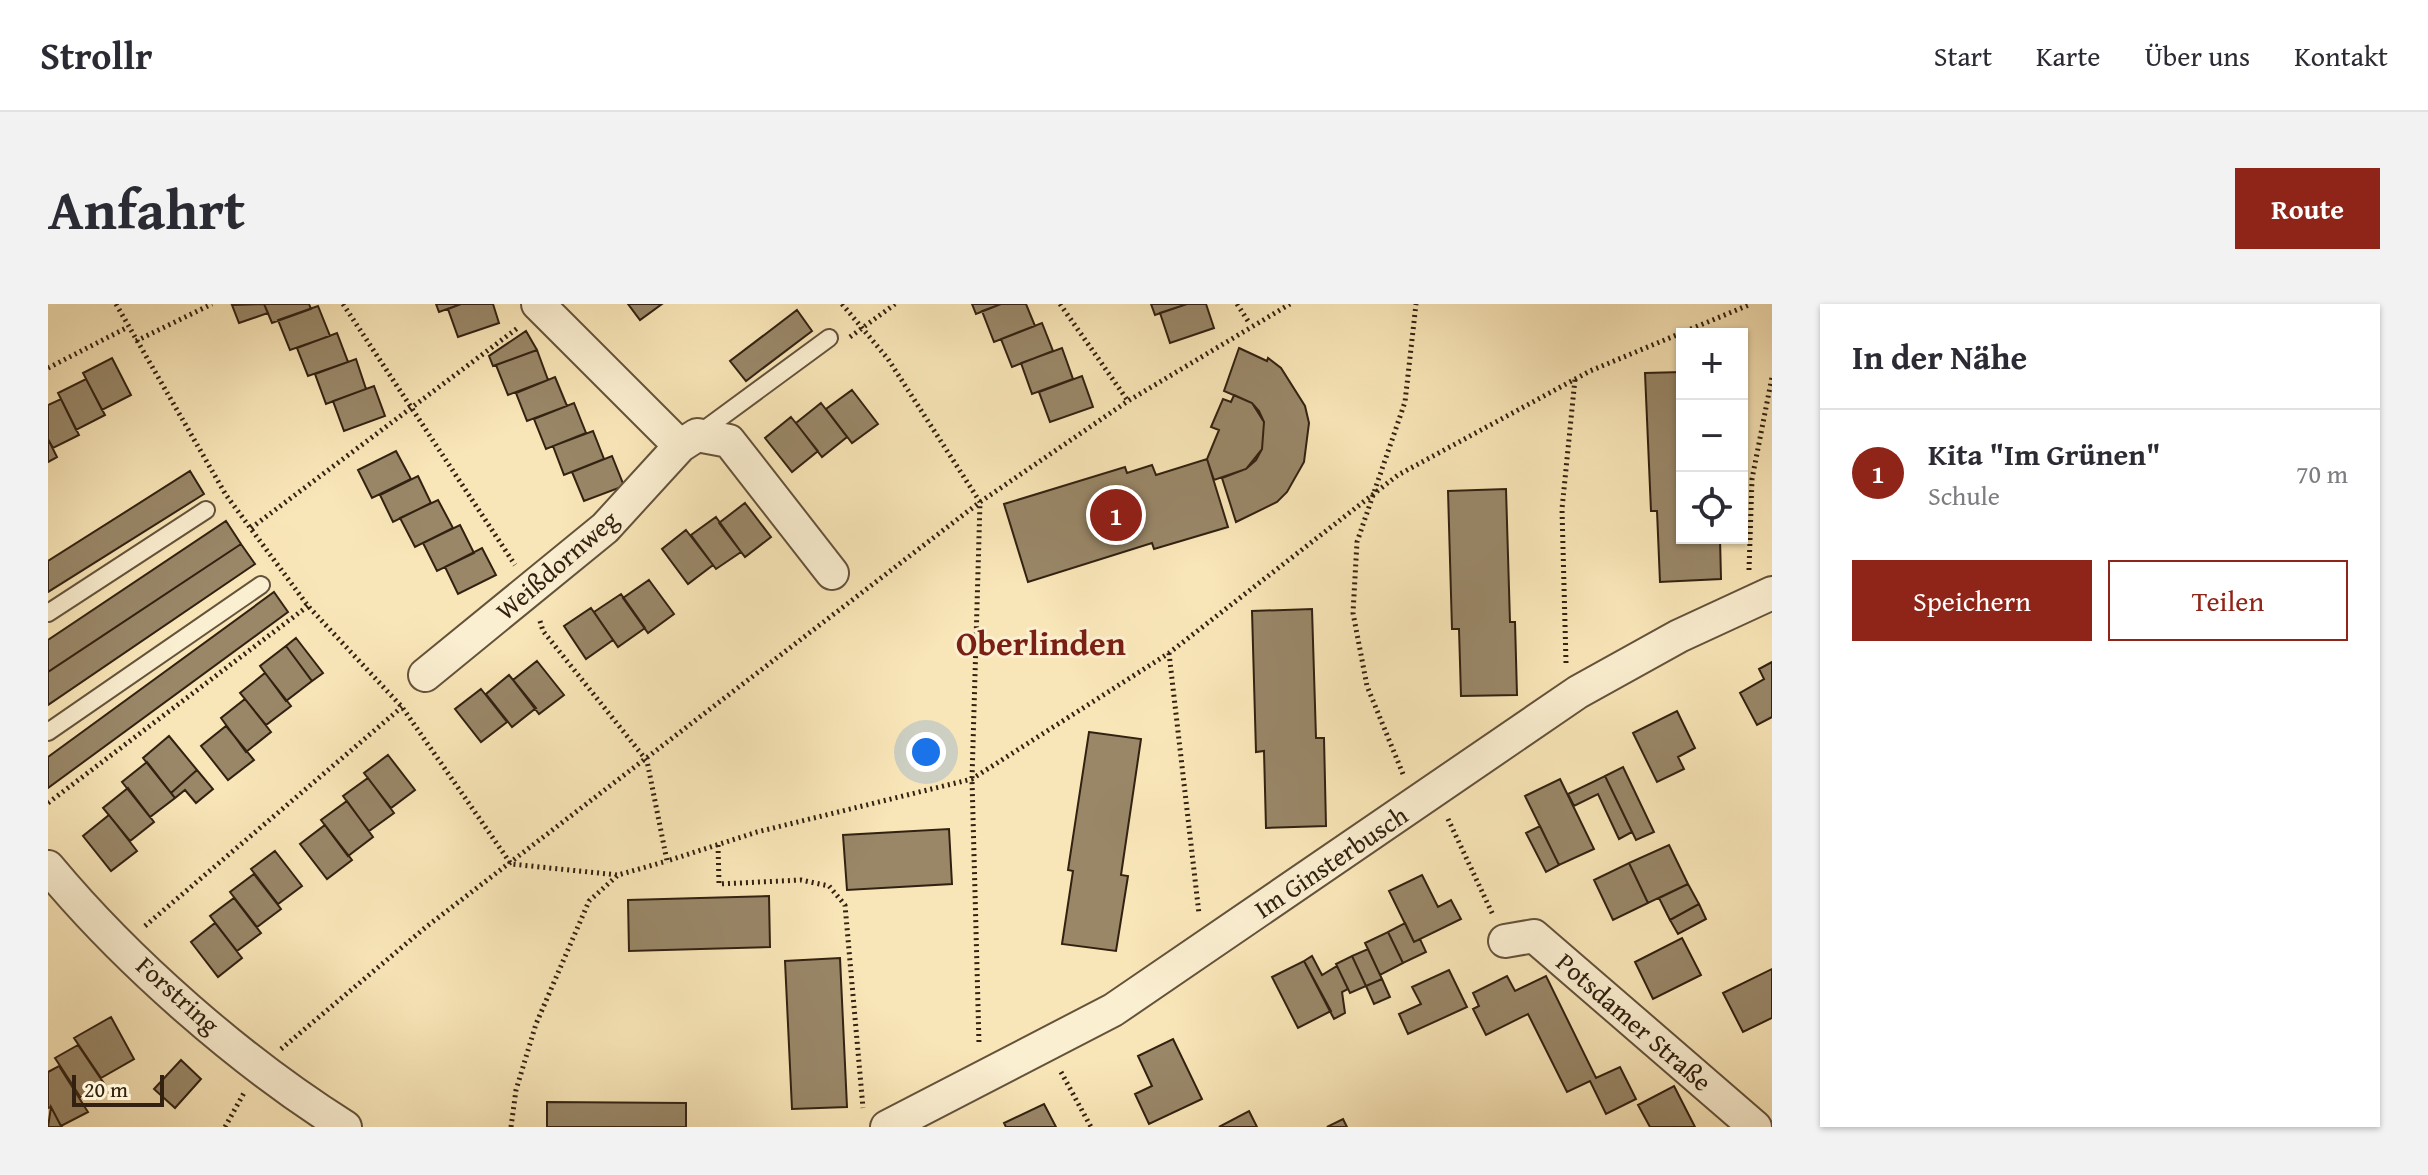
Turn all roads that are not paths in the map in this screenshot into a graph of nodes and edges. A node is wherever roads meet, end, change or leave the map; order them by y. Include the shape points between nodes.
1 (541, 307) edge
2 (829, 338) road end
3 (688, 440) junction
4 (206, 510) dead end
5 (832, 573) dead end
6 (261, 585) dead end
7 (1760, 598) edge
8 (48, 613) edge
9 (425, 675) dead end
10 (48, 732) edge
11 (48, 867) edge
12 (1505, 941) road end
13 (332, 1119) edge
14 (875, 1119) edge
15 (1755, 1127) edge

1 - 3 street
2 - 3 lane
3 - 5 street via 729,441
3 - 9 street, Weißdornweg via 605,528
4 - 8 lane
6 - 10 lane
7 - 14 street, Im Ginsterbusch via 1578,692 1113,1010 980,1081
11 - 13 street, Forstring via 123,945 259,1068
12 - 15 street, Potsdamer Straße via 1534,936

